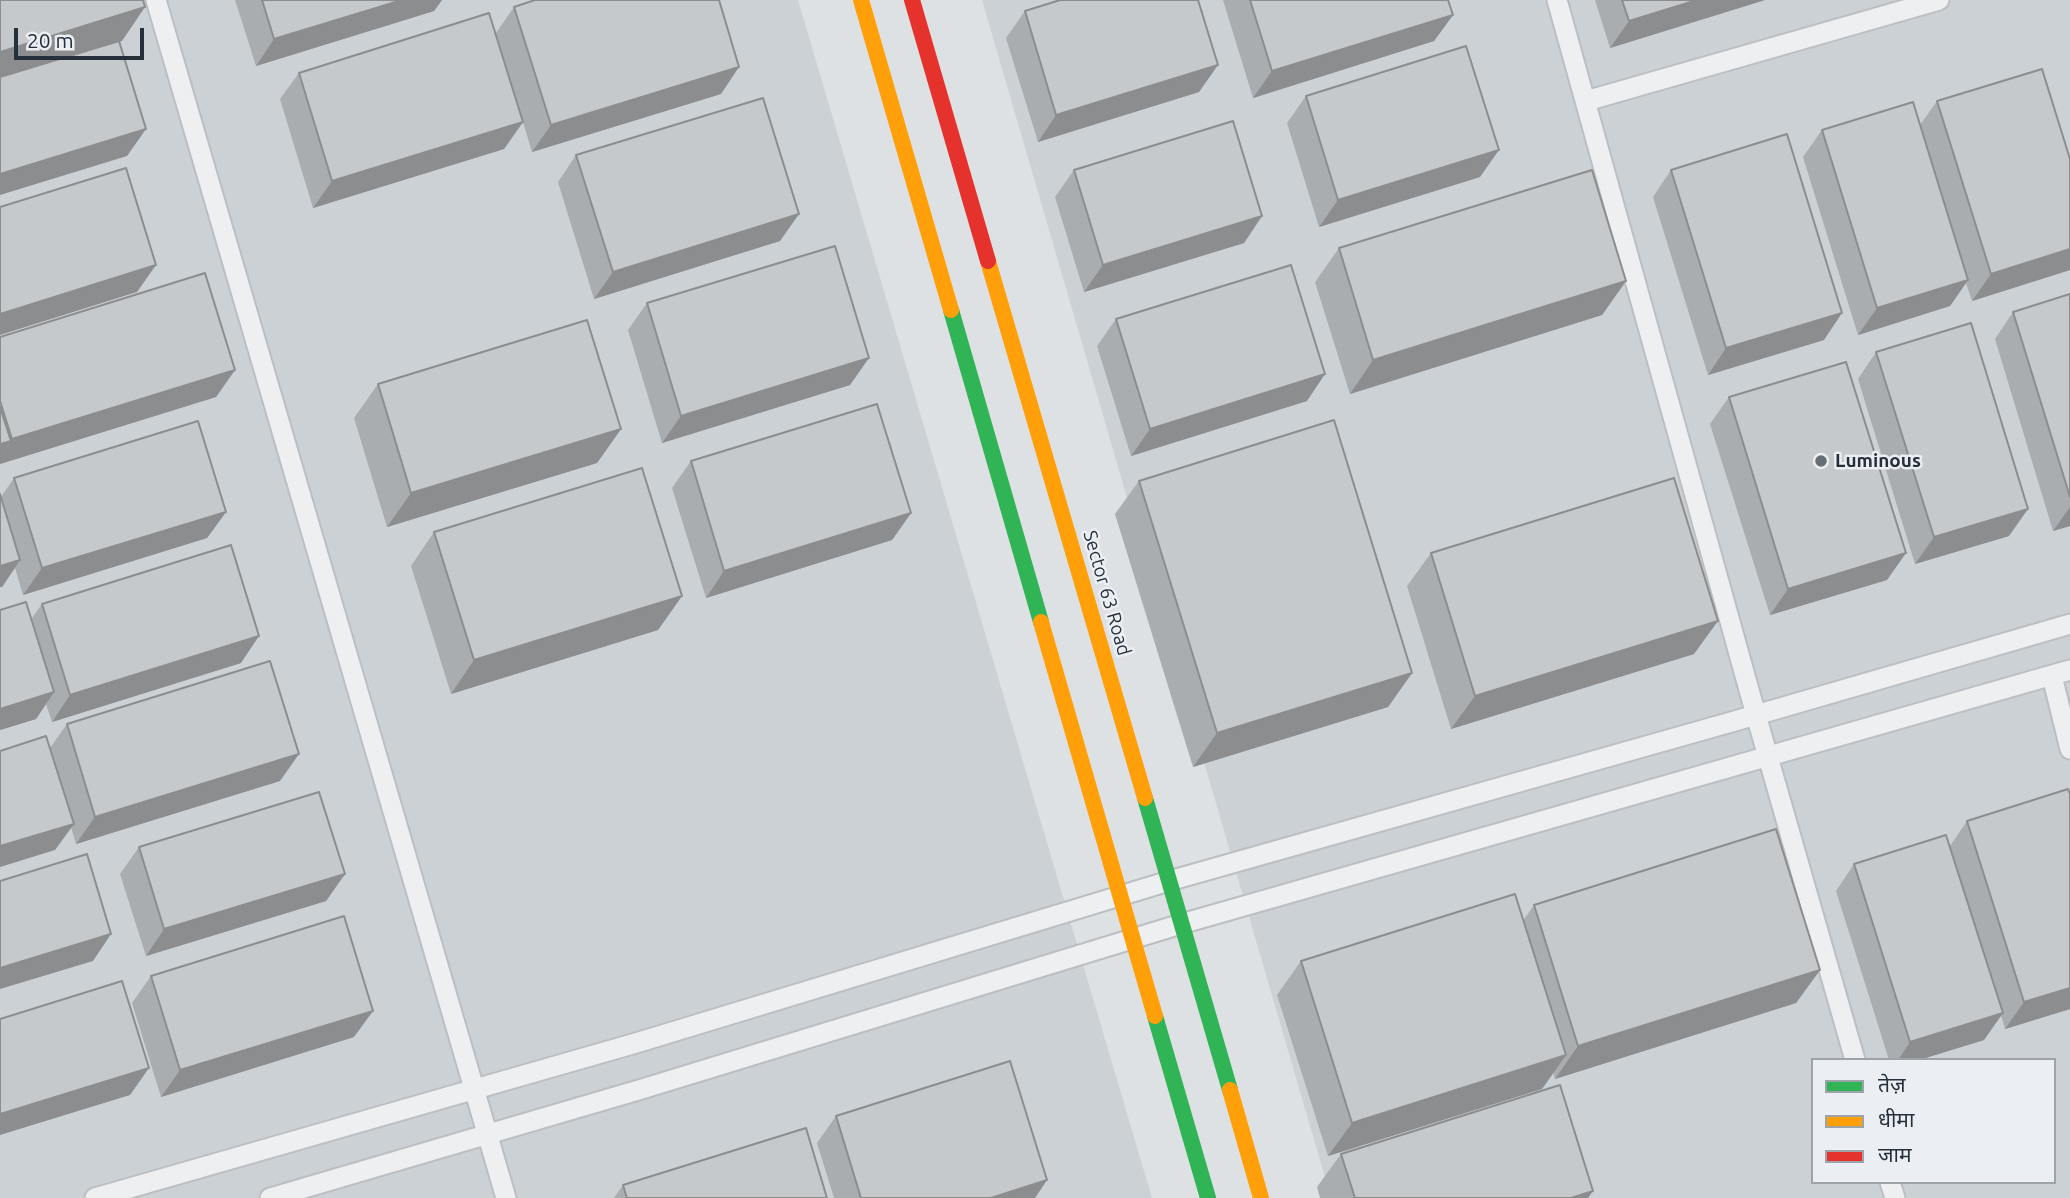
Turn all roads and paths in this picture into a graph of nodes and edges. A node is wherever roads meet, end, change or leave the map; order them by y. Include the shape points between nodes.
1 (156, 0) edge
2 (861, 0) edge
3 (912, 0) edge
4 (1557, 0) edge
5 (1940, 0) edge
6 (1586, 101) junction
7 (2070, 624) edge
8 (2061, 673) edge
9 (1756, 715) junction
10 (2070, 749) edge
11 (1768, 755) junction
12 (1168, 881) junction
13 (1121, 897) junction
14 (1181, 924) junction
15 (1133, 939) junction
16 (1854, 1058) edge
17 (474, 1089) junction
18 (487, 1135) junction
19 (95, 1198) edge
20 (270, 1198) edge
21 (506, 1198) edge
22 (1208, 1198) edge
23 (1261, 1198) edge

1 - 17 lane
2 - 13 street
3 - 12 street, Sector 63 Road
4 - 6 lane
5 - 6 lane
6 - 9 lane
7 - 9 lane
8 - 10 lane
8 - 11 lane
9 - 11 lane
9 - 12 lane
11 - 14 lane
11 - 16 lane
12 - 13 lane
12 - 14 street, Sector 63 Road
13 - 15 street
13 - 17 lane
14 - 15 lane
14 - 23 street, Sector 63 Road
15 - 18 lane
15 - 22 street
17 - 18 lane
17 - 19 lane
18 - 20 lane
18 - 21 lane

